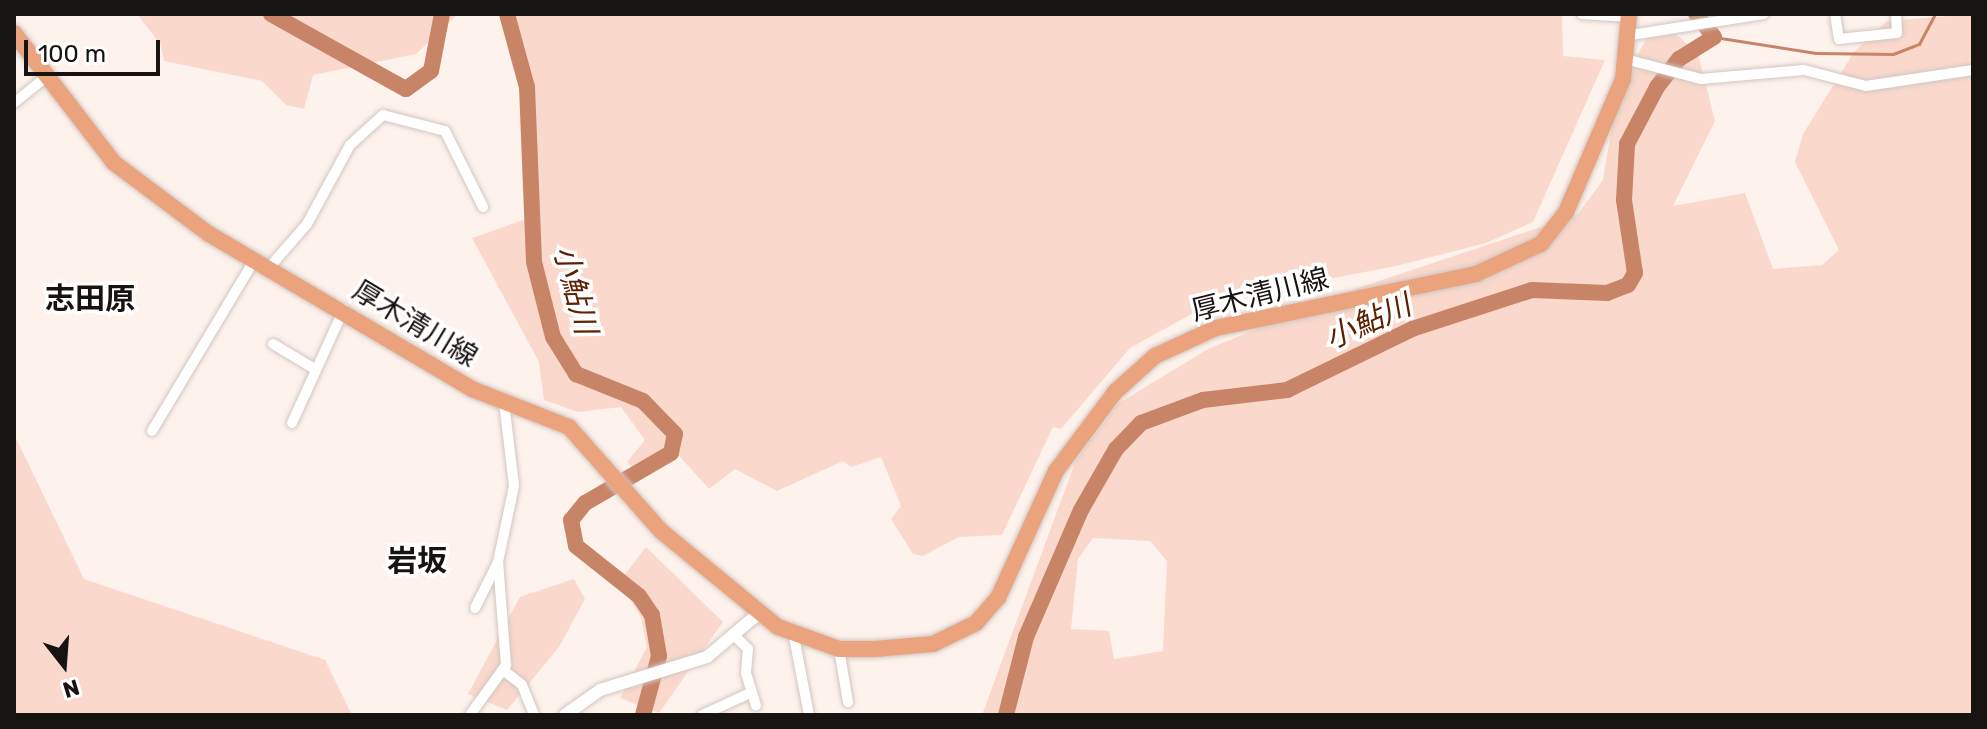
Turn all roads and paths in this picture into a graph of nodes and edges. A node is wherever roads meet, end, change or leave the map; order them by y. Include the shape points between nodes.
1 (1582, 14) edge
2 (1757, 14) edge
3 (1835, 14) edge
4 (1896, 14) edge
5 (1630, 22) edge
6 (14, 33) edge
7 (1629, 60) junction
8 (1973, 70) edge
9 (47, 76) junction
10 (14, 103) edge
11 (483, 207) dead end
12 (260, 266) junction
13 (344, 309) junction
14 (273, 344) dead end
15 (315, 369) junction
16 (504, 402) junction
17 (292, 423) dead end
18 (152, 431) dead end
19 (498, 562) junction
20 (475, 608) dead end
21 (759, 613) junction
22 (736, 637) junction
23 (799, 638) junction
24 (839, 649) junction
25 (503, 670) junction
26 (750, 693) junction
27 (848, 702) dead end
28 (756, 706) dead end
29 (470, 715) edge
30 (534, 715) edge
31 (565, 715) edge
32 (702, 715) edge
33 (809, 715) edge

1 - 5 street
2 - 5 street via 1673,25
3 - 4 street via 1839,39 1897,33
5 - 7 main road, 厚木清川線
6 - 9 main road, 厚木清川線
7 - 8 street via 1694,77 1804,70 1882,87
7 - 24 main road, 厚木清川線 via 1566,212 1531,252 1476,274 1216,328 1163,352 1125,382 1072,447 1042,495 998,598 976,623 923,646
9 - 10 street
9 - 12 main road, 厚木清川線 via 114,163
11 - 12 street via 445,131 383,115 350,145 307,224
12 - 13 main road, 厚木清川線
12 - 18 street
13 - 15 street
13 - 16 main road, 厚木清川線
14 - 15 street
15 - 17 street
16 - 19 street via 513,499
16 - 21 main road, 厚木清川線 via 569,427 669,539
19 - 20 street
19 - 25 street
21 - 22 street
21 - 23 main road, 厚木清川線
22 - 26 street via 750,644
22 - 31 street via 672,669 591,694
23 - 24 main road, 厚木清川線
23 - 33 street
24 - 27 street
25 - 29 street
25 - 30 street via 522,685
26 - 28 street
26 - 32 street

